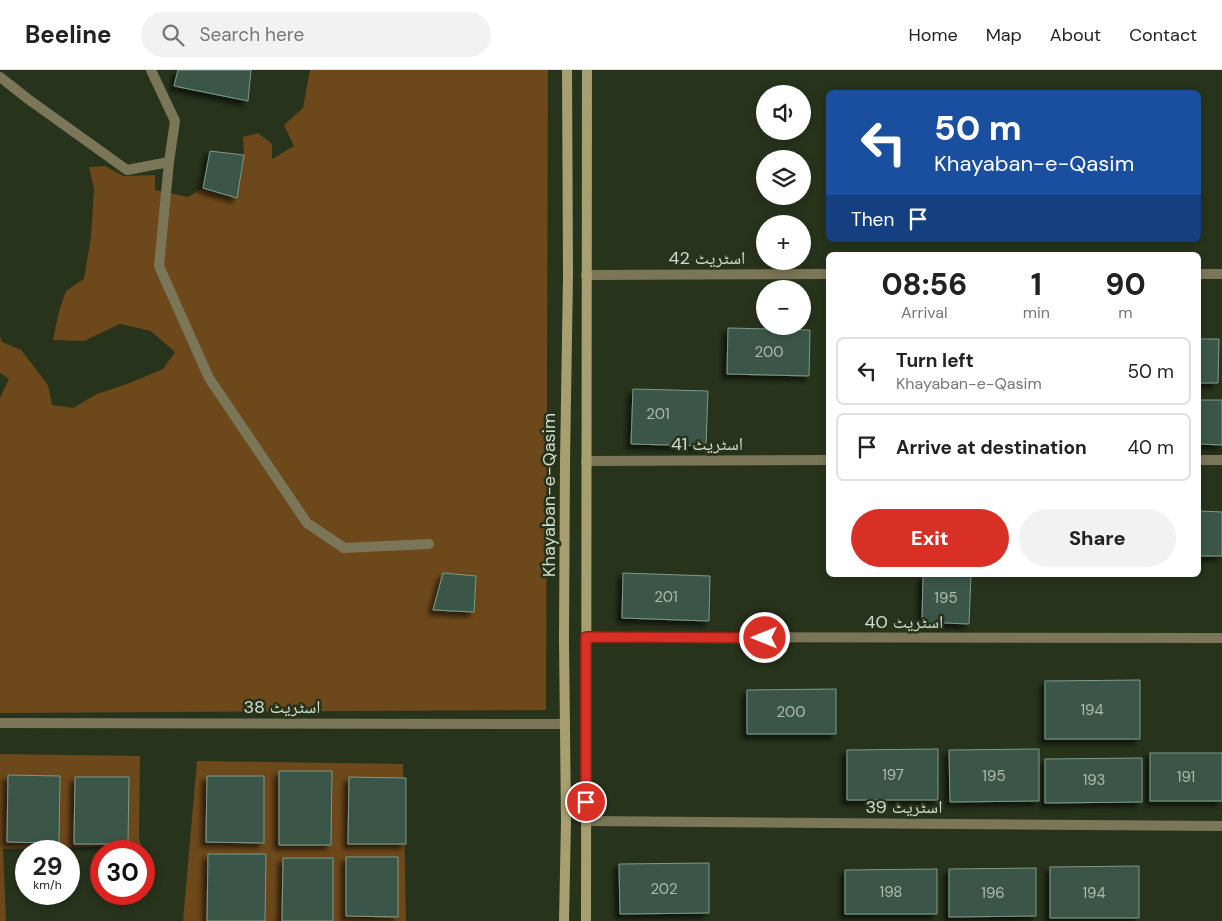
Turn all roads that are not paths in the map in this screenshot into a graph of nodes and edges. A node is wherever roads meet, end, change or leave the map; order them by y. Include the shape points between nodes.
1 (152, 70) edge
2 (567, 70) edge
3 (587, 70) edge
4 (0, 77) edge
5 (169, 162) junction
6 (826, 274) edge
7 (1201, 274) edge
8 (1222, 274) edge
9 (586, 275) junction
10 (826, 460) edge
11 (1201, 460) edge
12 (1222, 460) edge
13 (586, 461) junction
14 (429, 544) dead end
15 (586, 637) junction
16 (1222, 638) edge
17 (0, 723) edge
18 (565, 724) junction
19 (587, 821) junction
20 (1222, 826) edge
21 (564, 921) edge
22 (586, 921) edge

1 - 5 street via 175,121
2 - 18 street, Khayaban-e-Qasim
3 - 9 street
4 - 5 street via 127,170
5 - 14 street via 159,266 210,378 307,523 344,548
6 - 9 street, اسٹریٹ 42
7 - 8 street
9 - 13 street
10 - 13 street, اسٹریٹ 41
11 - 12 street
13 - 15 street
15 - 16 street, اسٹریٹ 40
15 - 19 street
17 - 18 street, اسٹریٹ 38
18 - 21 street, Khayaban-e-Qasim
19 - 20 street, اسٹریٹ 39
19 - 22 street

